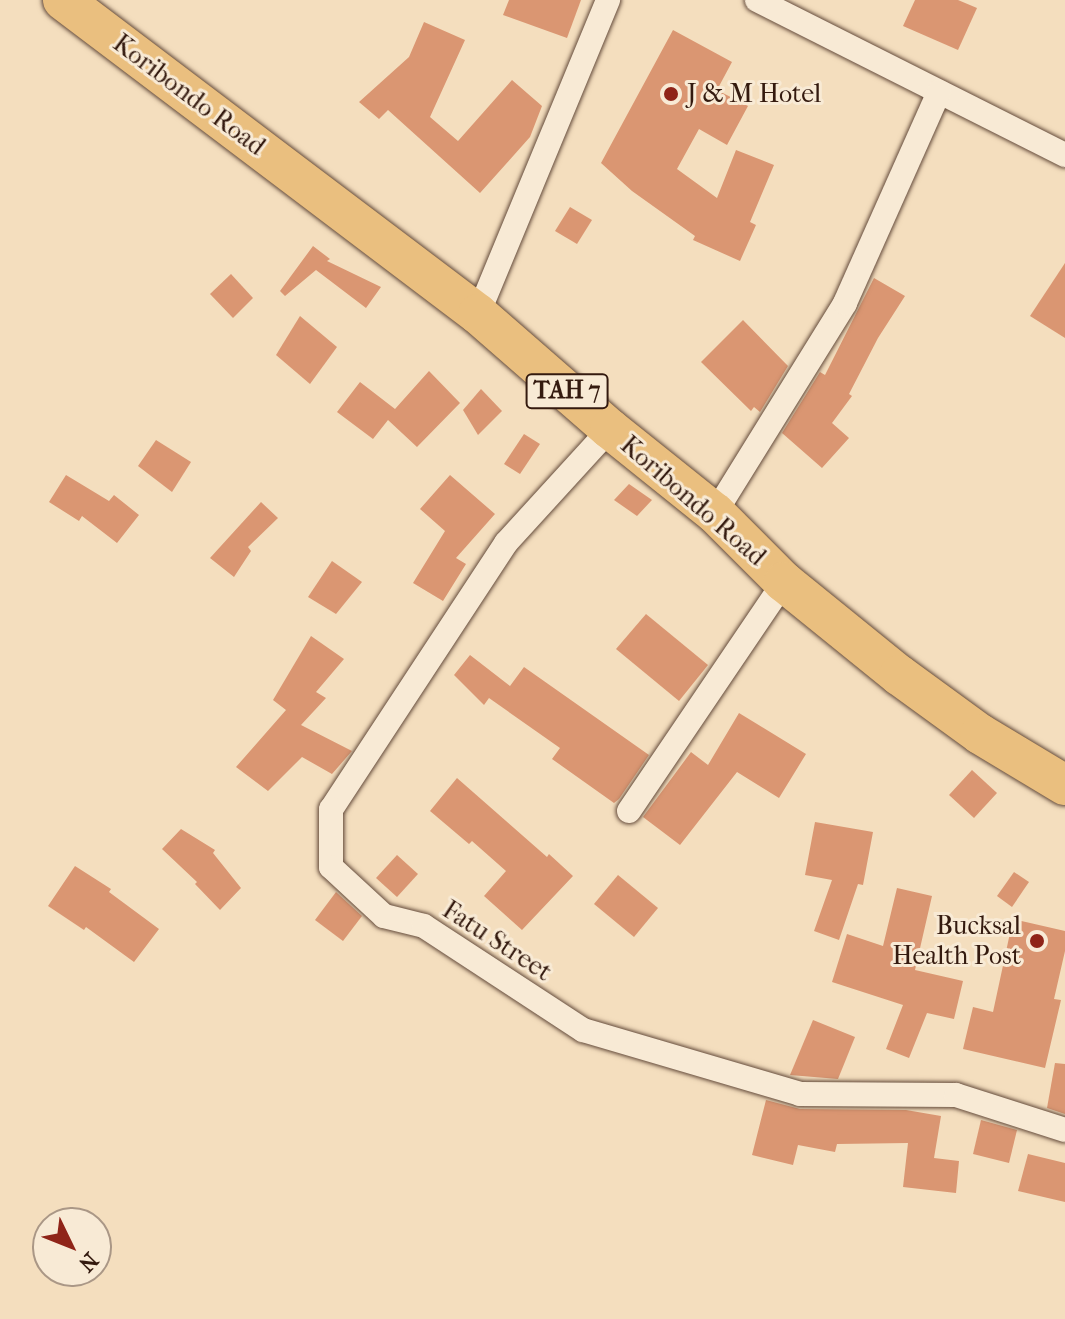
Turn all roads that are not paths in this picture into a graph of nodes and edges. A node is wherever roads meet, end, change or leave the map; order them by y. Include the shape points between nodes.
1 (63, 0) edge
2 (608, 0) edge
3 (757, 0) edge
4 (939, 92) junction
5 (1065, 155) edge
6 (478, 314) junction
7 (610, 429) junction
8 (715, 513) junction
9 (784, 582) junction
10 (1065, 785) edge
11 (629, 811) dead end
12 (1065, 1130) edge

1 - 6 highway, Koribondo Road / TAH 7
2 - 6 street
3 - 4 street
4 - 5 street
4 - 8 street via 845,303
6 - 7 highway, Koribondo Road / TAH 7
7 - 8 highway, Koribondo Road / TAH 7
7 - 12 street, Fatu Street via 506,543 331,809 331,867 384,916 424,926 583,1030 800,1094 956,1095
8 - 9 highway, Koribondo Road / TAH 7
9 - 10 highway, Koribondo Road / TAH 7 via 980,734
9 - 11 street

